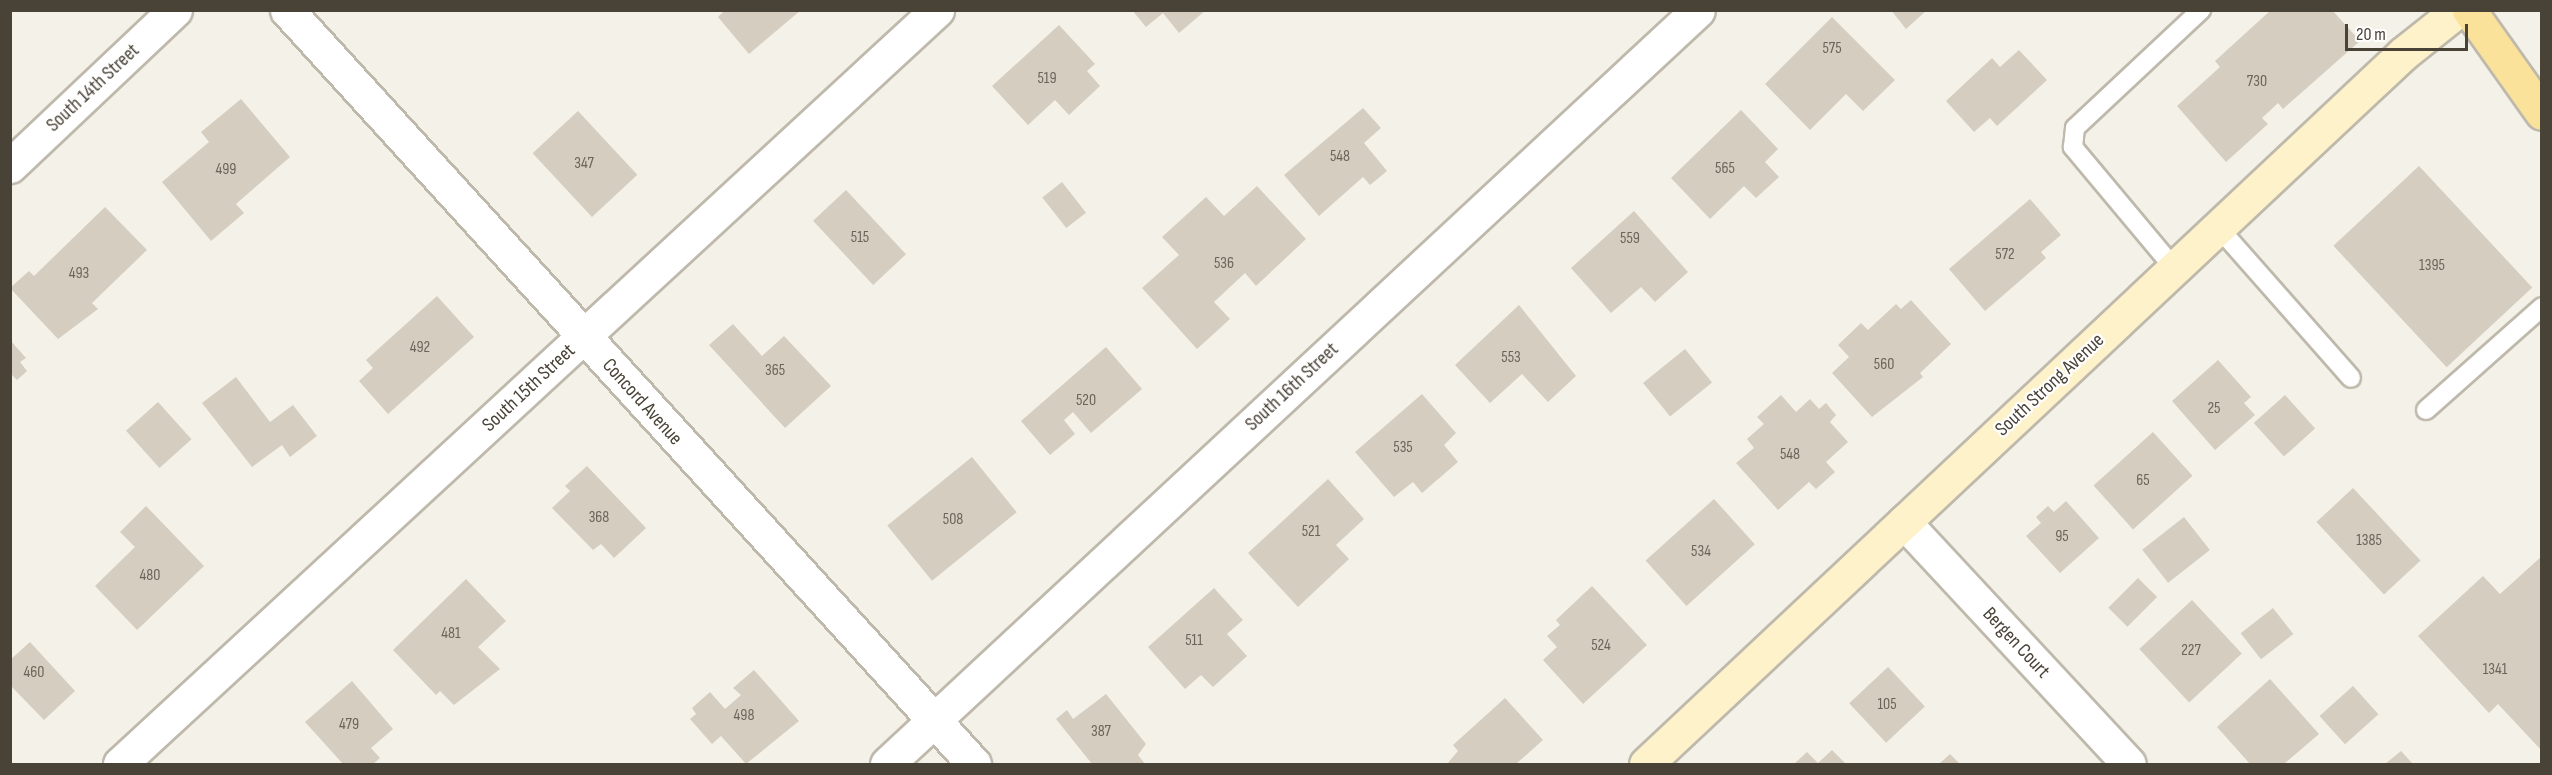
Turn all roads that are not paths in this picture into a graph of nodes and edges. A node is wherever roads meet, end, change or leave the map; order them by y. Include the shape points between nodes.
1 (175, 10) edge
2 (287, 10) edge
3 (937, 10) edge
4 (1698, 10) edge
5 (2201, 10) edge
6 (2458, 10) edge
7 (2469, 10) edge
8 (2541, 113) edge
9 (10, 166) edge
10 (2218, 227) junction
11 (2174, 268) junction
12 (2541, 307) edge
13 (584, 337) junction
14 (2351, 378) dead end
15 (2426, 410) dead end
16 (1904, 522) junction
17 (934, 721) junction
18 (120, 765) edge
19 (887, 765) edge
20 (974, 765) edge
21 (1646, 765) edge
22 (2129, 765) edge

1 - 9 street, South 14th Street
2 - 13 street, Concord Avenue
3 - 13 street, South 15th Street
4 - 17 street, South 16th Street
5 - 11 lane via 2075,128 2073,147
6 - 10 street, South Strong Avenue via 2404,53
7 - 8 main road
10 - 11 street, South Strong Avenue
10 - 14 lane
11 - 16 street, South Strong Avenue
12 - 15 lane
13 - 17 street, Concord Avenue
13 - 18 street, South 15th Street
16 - 21 street, South Strong Avenue
16 - 22 street, Bergen Court
17 - 19 street, South 16th Street
17 - 20 street, Concord Avenue

